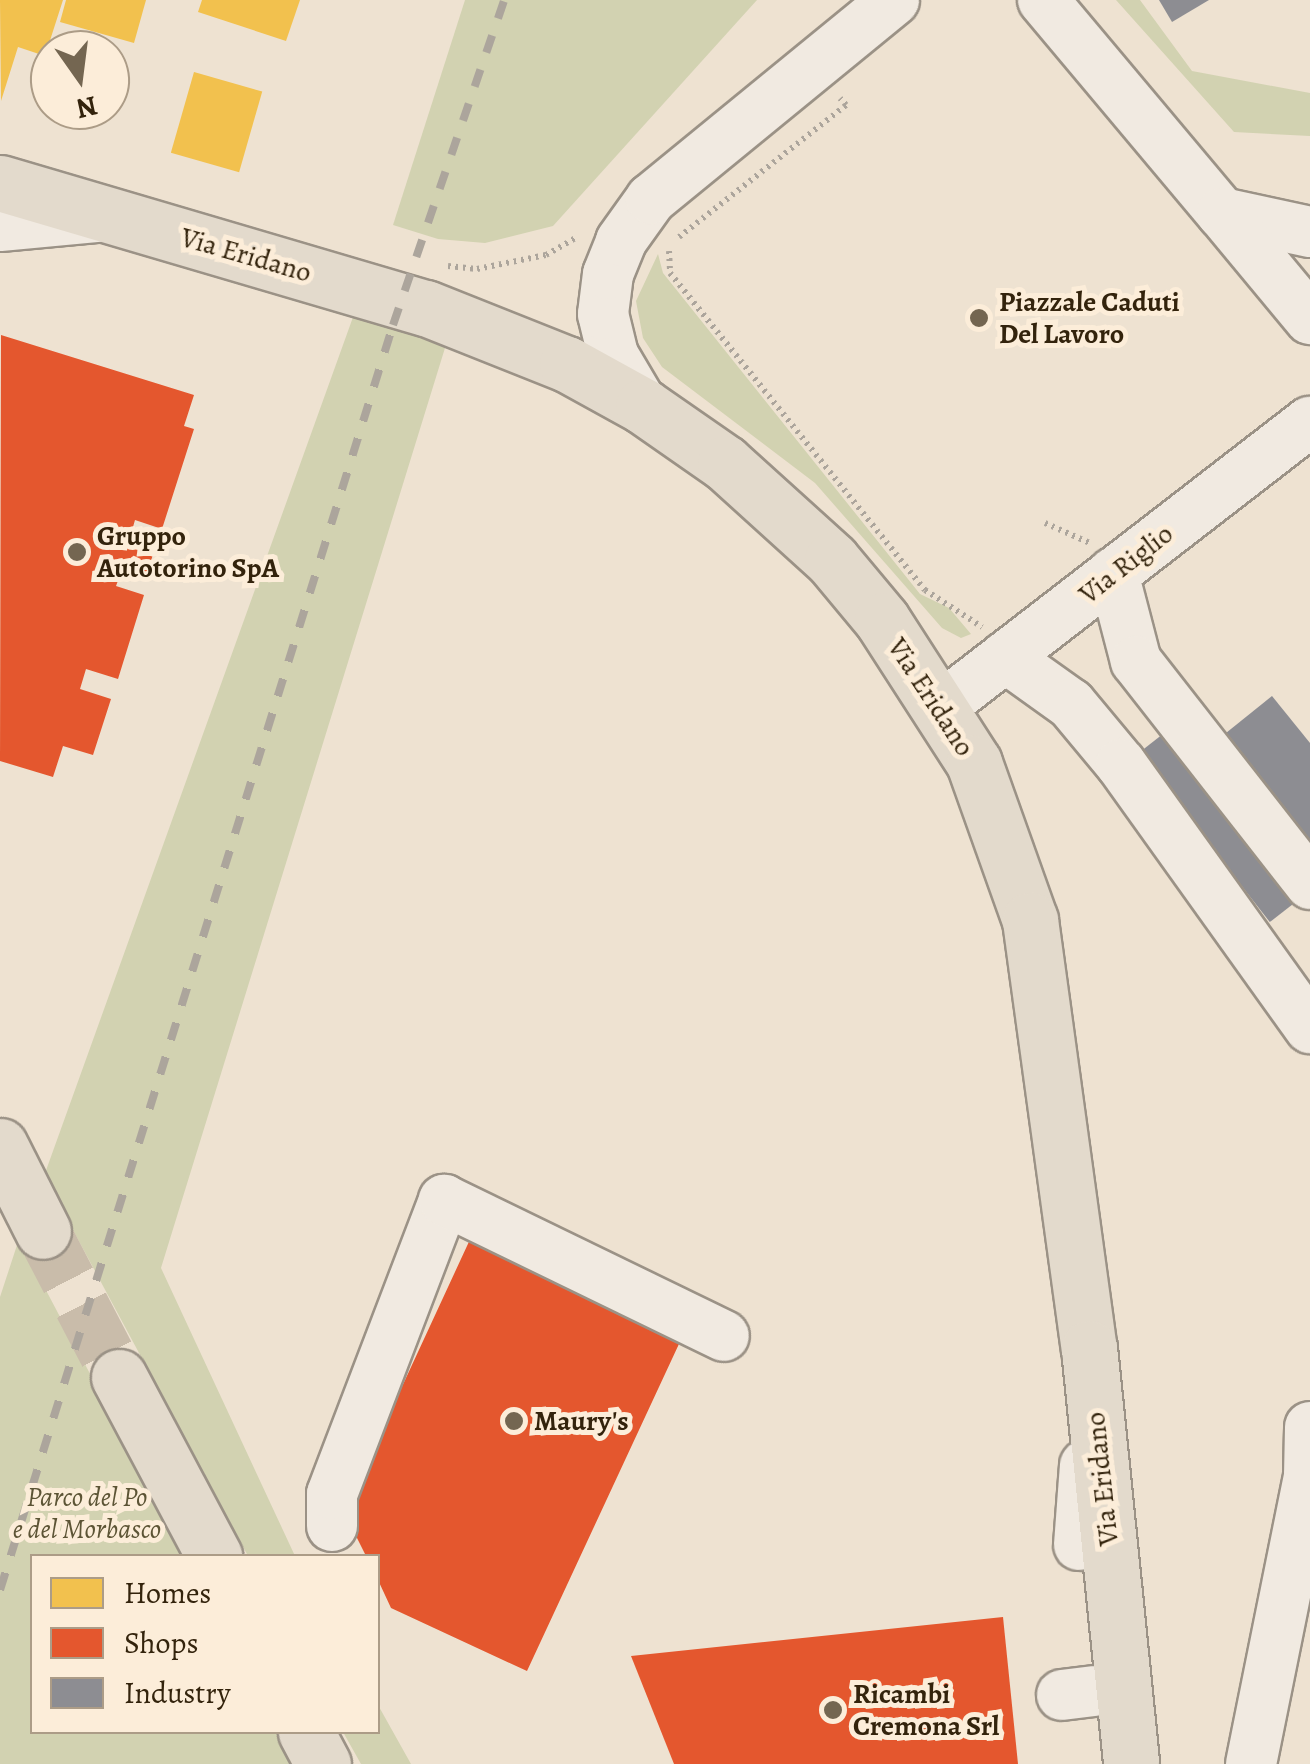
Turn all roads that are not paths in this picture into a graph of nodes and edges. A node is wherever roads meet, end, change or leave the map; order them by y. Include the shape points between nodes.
1 (894, 0) edge
2 (1042, 0) edge
3 (0, 183) edge
4 (1222, 212) junction
5 (107, 216) junction
6 (0, 226) edge
7 (1310, 232) edge
8 (1310, 319) edge
9 (643, 406) junction
10 (1310, 422) edge
11 (1113, 574) junction
12 (1005, 656) junction
13 (942, 706) junction
14 (1310, 884) edge
15 (1310, 1028) edge
16 (0, 1146) edge
17 (43, 1231) tunnel mouth
18 (724, 1336) dead end
19 (119, 1377) tunnel mouth
20 (1310, 1427) edge
21 (1098, 1442) junction
22 (1310, 1474) edge
23 (332, 1526) dead end
24 (1079, 1545) dead end
25 (213, 1554) edge
26 (307, 1734) edge
27 (324, 1764) edge
28 (1131, 1764) edge
29 (1251, 1764) edge

1 - 9 street via 651,198 621,241 603,314 612,354
2 - 4 street
3 - 5 main road, Via Eridano
4 - 7 street
4 - 8 street
5 - 6 street
5 - 9 main road, Via Eridano via 426,308 567,364
9 - 13 main road, Via Eridano via 725,463 832,560
10 - 11 street, Via Riglio
11 - 12 street, Via Riglio
11 - 14 street via 1136,661
12 - 13 street, Via Riglio
12 - 15 street via 1071,704 1121,764
13 - 21 main road, Via Eridano via 974,762 1030,920
16 - 17 main road
18 - 23 street via 444,1200 332,1494
19 - 25 main road
20 - 22 street
21 - 24 street via 1085,1466
21 - 28 main road, Via Eridano
22 - 29 street
26 - 27 main road

